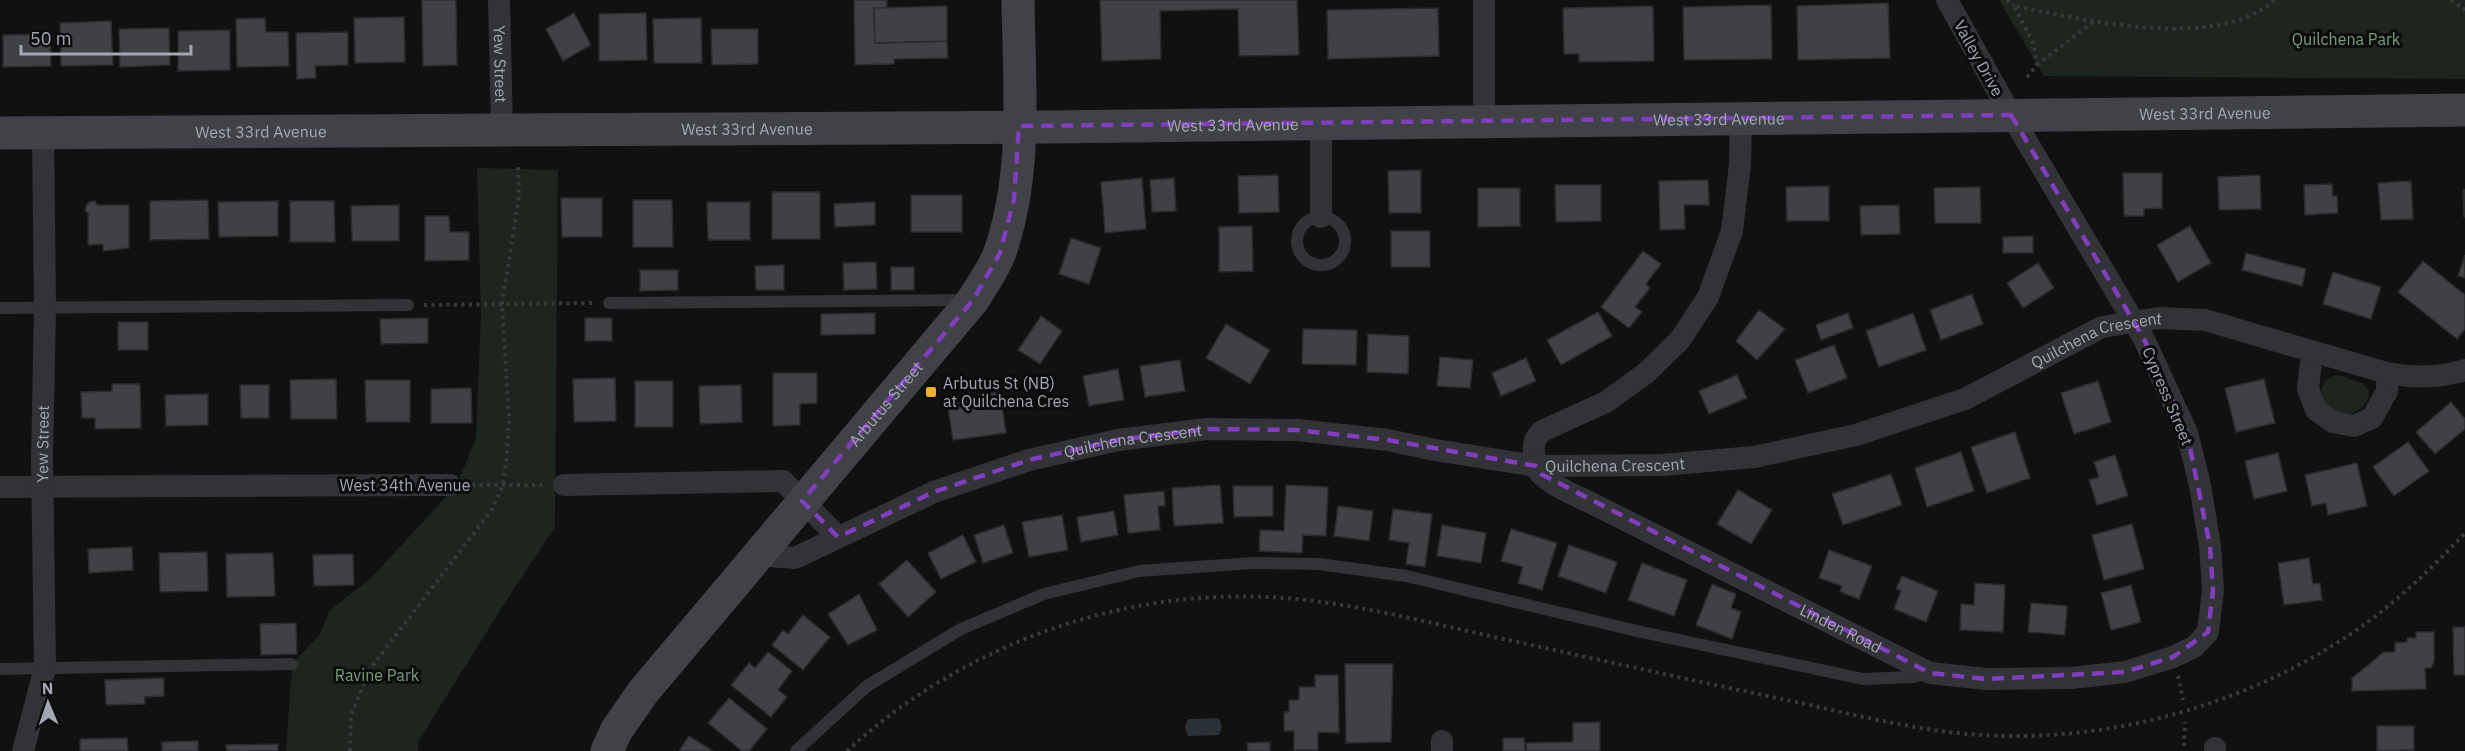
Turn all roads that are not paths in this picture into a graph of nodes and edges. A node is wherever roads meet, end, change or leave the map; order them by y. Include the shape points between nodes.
1 (499, 0) edge
2 (1018, 0) edge
3 (1484, 0) edge
4 (1947, 0) edge
5 (2465, 110) edge
6 (2011, 115) junction
7 (1742, 119) junction
8 (1321, 122) junction
9 (1484, 122) junction
10 (1019, 126) junction
11 (502, 129) junction
12 (0, 133) edge
13 (44, 133) junction
14 (1321, 217) junction
15 (973, 300) junction
16 (609, 303) road end
17 (408, 305) road end
18 (45, 307) junction
19 (0, 308) edge
20 (2133, 322) junction
21 (2312, 352) junction
22 (2465, 370) edge
23 (2387, 373) junction
24 (1536, 466) junction
25 (450, 485) road end
26 (564, 485) road end
27 (43, 487) junction
28 (0, 488) edge
29 (802, 501) junction
30 (838, 537) junction
31 (756, 555) junction
32 (2173, 657) joint
33 (292, 664) dead end
34 (45, 668) junction
35 (0, 669) edge
36 (1930, 673) junction
37 (23, 751) edge
38 (607, 751) edge
39 (796, 751) edge

1 - 11 street, Yew Street
2 - 10 street, Arbutus Street
3 - 9 street
4 - 6 street, Valley Drive
5 - 6 street, West 33rd Avenue
6 - 7 street, West 33rd Avenue
6 - 20 street, Cypress Street
7 - 9 street, West 33rd Avenue
7 - 24 street via 1732,231 1708,297 1680,340 1646,373 1606,402 1542,431 1534,448
8 - 9 street, West 33rd Avenue
8 - 10 street, West 33rd Avenue
8 - 14 street
10 - 11 street, West 33rd Avenue
10 - 15 street, Arbutus Street via 1020,159 1000,253
11 - 13 street, West 33rd Avenue
12 - 13 street, West 33rd Avenue
13 - 18 street, Yew Street
14 - 14 lane via 1301,227 1297,243 1305,258 1320,265 1336,261 1346,238 1338,224
15 - 16 lane
15 - 29 street, Arbutus Street
17 - 18 lane
18 - 19 lane
18 - 27 street, Yew Street
20 - 21 street, Quilchena Crescent via 2162,318 2205,320
20 - 24 street, Quilchena Crescent via 2102,327 1965,399 1856,435 1754,457 1662,465
20 - 32 street, Cypress Street via 2187,433 2210,546 2213,590 2208,632 2194,646
21 - 23 street, Quilchena Crescent
21 - 23 street via 2308,389 2316,410 2333,422 2354,426 2372,418 2387,392
22 - 23 street, Quilchena Crescent via 2417,378
24 - 30 street, Quilchena Crescent via 1320,432 1207,429 1118,440 1029,460 934,492
24 - 36 street, Linden Road via 1548,480 1593,504
25 - 27 street, West 34th Avenue
26 - 29 street via 783,481
27 - 28 street, West 34th Avenue
27 - 34 street, Yew Street
29 - 30 street
29 - 31 street, Arbutus Street
30 - 31 street, Quilchena Crescent via 795,558
31 - 38 street, Arbutus Street via 643,692
32 - 36 street, Linden Road via 2125,672 2071,678 1986,679
33 - 34 lane
34 - 35 lane
34 - 37 street, Yew Street
36 - 39 lane via 1863,679 1406,576 1319,564 1241,563 1139,571 1034,598 962,628 867,686

